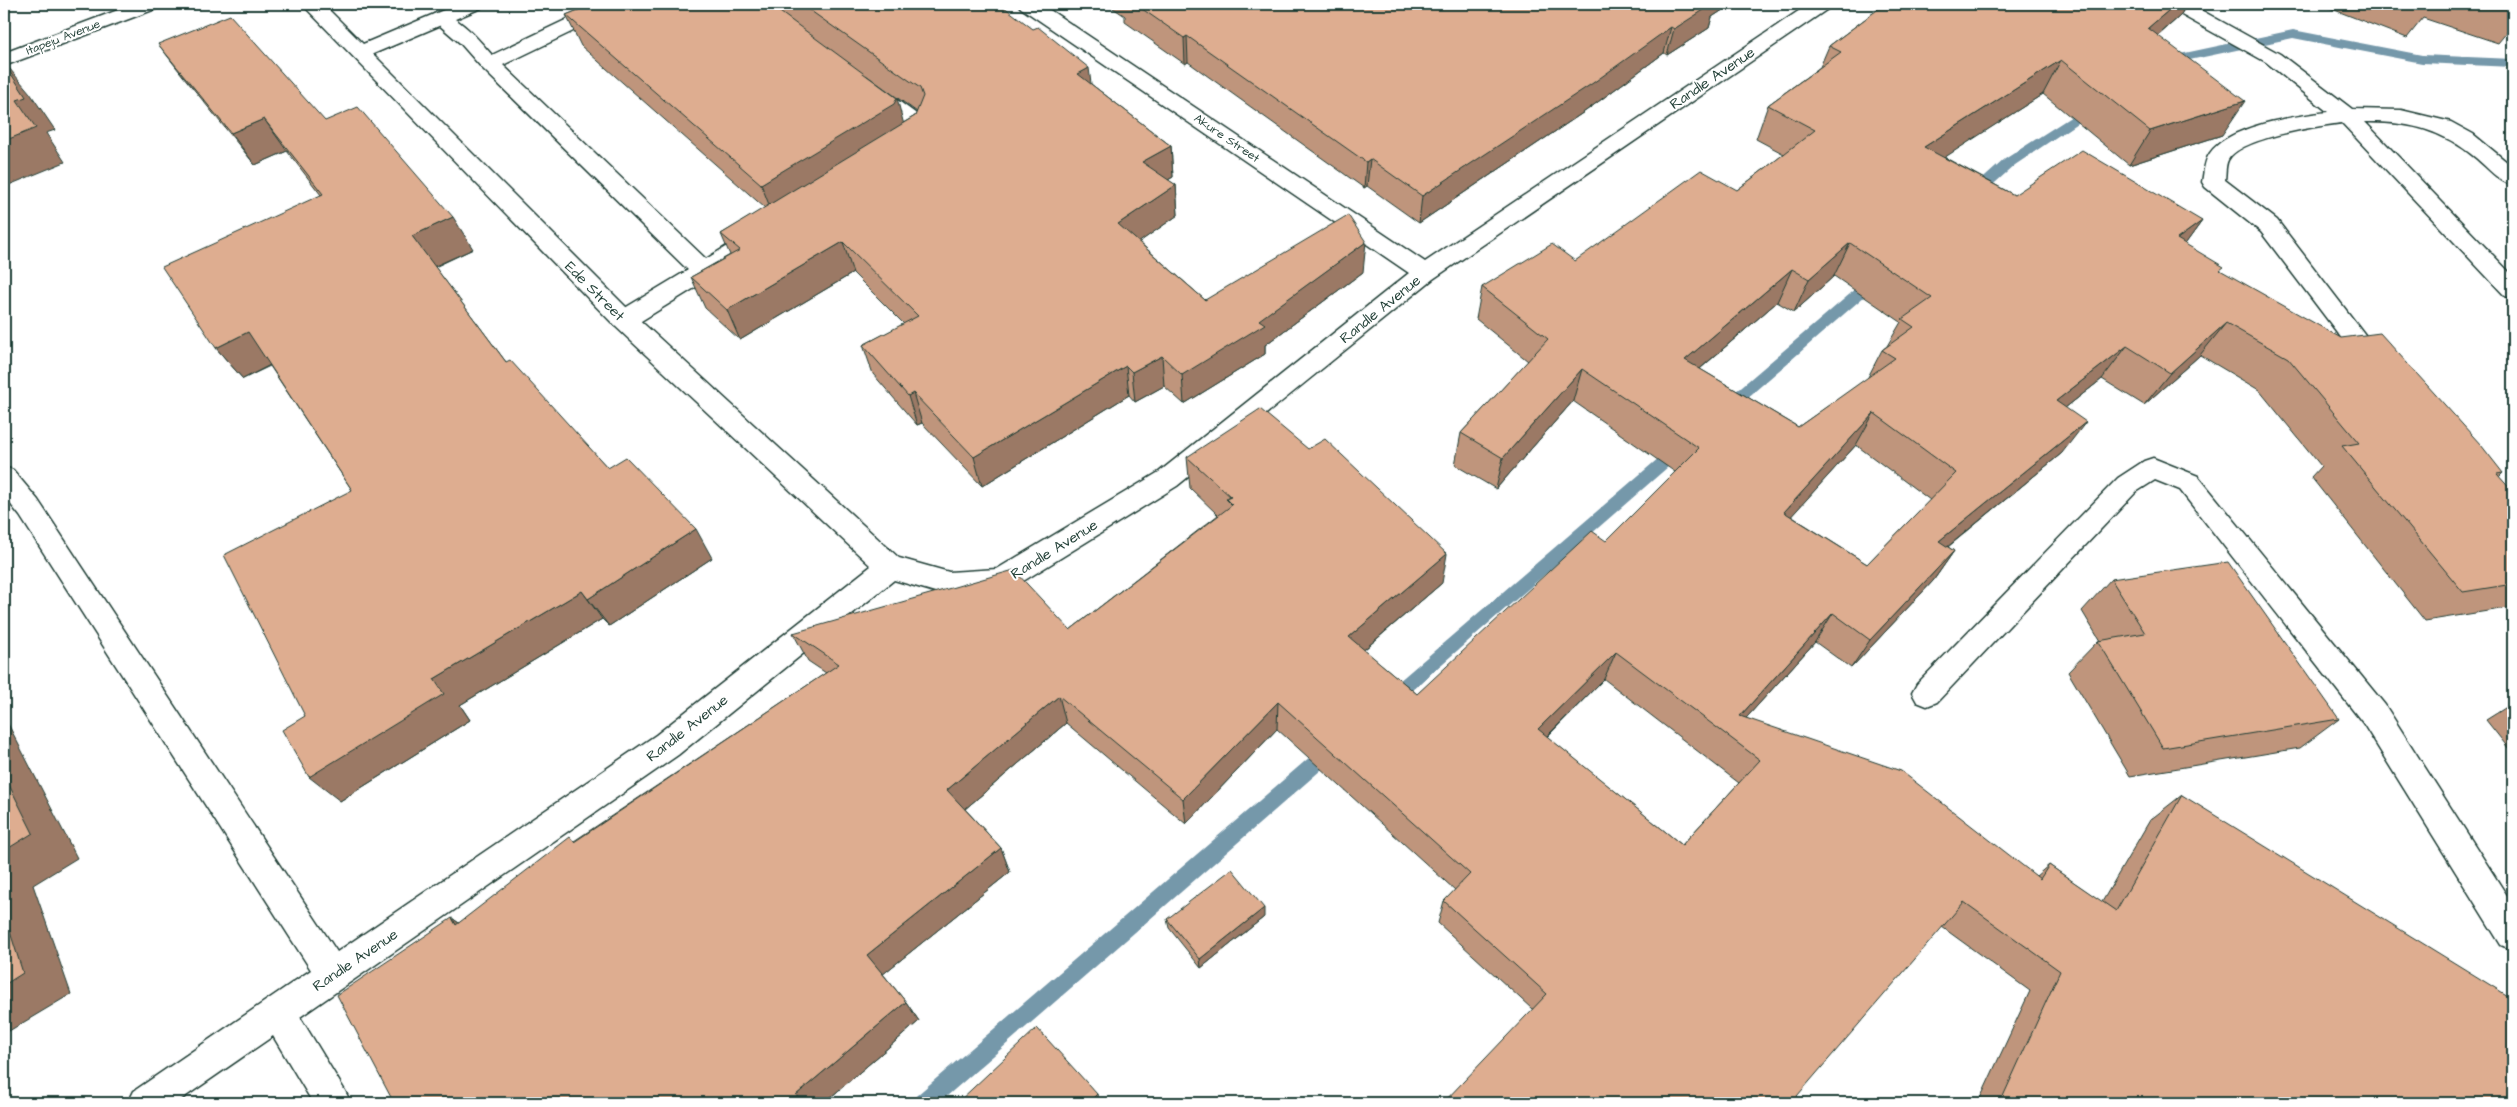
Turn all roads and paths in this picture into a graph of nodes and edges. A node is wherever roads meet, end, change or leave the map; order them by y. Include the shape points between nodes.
1 (151, 4) edge
2 (312, 4) edge
3 (474, 4) edge
4 (614, 4) edge
5 (1028, 4) edge
6 (1822, 4) edge
7 (2176, 4) edge
8 (441, 18) junction
9 (359, 53) junction
10 (4, 60) edge
11 (489, 64) junction
12 (855, 79) edge
13 (2347, 116) junction
14 (889, 156) edge
15 (2513, 178) edge
16 (780, 224) edge
17 (704, 271) junction
18 (1425, 273) junction
19 (2513, 290) edge
20 (624, 320) junction
21 (2391, 384) edge
22 (4, 477) edge
23 (890, 567) junction
24 (1927, 694) dead end
25 (2513, 934) edge
26 (333, 975) junction
27 (278, 1012) junction
28 (146, 1103) edge
29 (333, 1103) edge

1 - 10 street, Itapeju Avenue
2 - 9 street, Ede Street
3 - 8 street
4 - 11 street
5 - 18 street, Akure Street
6 - 18 street, Randle Avenue
7 - 13 street via 2272,58
8 - 9 street
8 - 11 street
9 - 20 street, Ede Street
11 - 17 street
12 - 14 street via 918,126 914,140
13 - 15 street via 2402,117 2433,123 2463,137
13 - 19 street
13 - 21 street via 2241,138 2219,156 2213,182 2269,226
16 - 17 street
17 - 20 street
18 - 23 street, Randle Avenue via 1168,479 1002,580 949,584
20 - 23 street, Ede Street
22 - 26 street via 35,517
23 - 26 street, Randle Avenue via 667,745
24 - 25 street via 2127,485 2152,468 2189,483 2374,714
26 - 27 street, Randle Avenue
27 - 28 street, Randle Avenue
27 - 29 street

